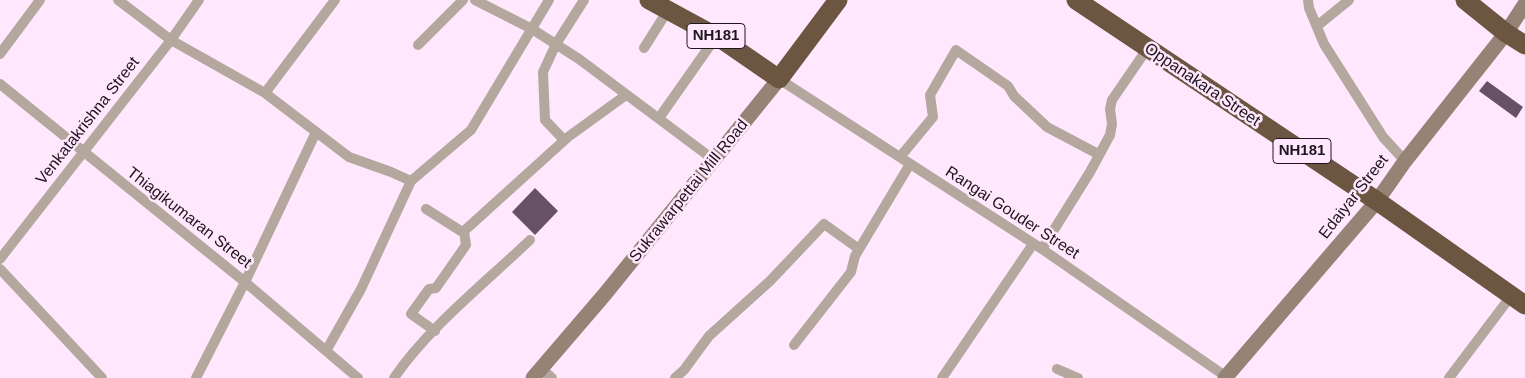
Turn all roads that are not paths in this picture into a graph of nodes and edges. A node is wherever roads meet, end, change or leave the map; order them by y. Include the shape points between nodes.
1 (40, 0) edge
2 (118, 0) edge
3 (199, 0) edge
4 (335, 0) edge
5 (463, 0) edge
6 (476, 0) edge
7 (549, 0) edge
8 (584, 0) edge
9 (838, 0) edge
10 (1076, 0) edge
11 (1308, 0) edge
12 (1349, 0) edge
13 (1465, 0) edge
14 (659, 4) edge
15 (1525, 4) edge
16 (1316, 26) junction
17 (532, 29) junction
18 (1506, 33) junction
19 (716, 36) junction
20 (171, 40) junction
21 (556, 44) junction
22 (1525, 45) edge
23 (418, 46) dead end
24 (644, 48) dead end
25 (1147, 48) junction
26 (0, 54) edge
27 (780, 79) junction
28 (0, 84) edge
29 (265, 93) junction
30 (626, 95) junction
31 (659, 118) junction
32 (316, 132) junction
33 (564, 140) junction
34 (82, 152) junction
35 (1098, 154) junction
36 (900, 157) junction
37 (714, 160) junction
38 (1405, 161) junction
39 (910, 164) junction
40 (411, 181) junction
41 (1378, 201) junction
42 (426, 209) dead end
43 (464, 233) junction
44 (530, 240) dead end
45 (1037, 246) junction
46 (859, 249) junction
47 (0, 260) edge
48 (0, 269) edge
49 (245, 282) junction
50 (1518, 301) edge
51 (435, 331) junction
52 (794, 345) dead end
53 (326, 351) junction
54 (1057, 369) dead end
55 (542, 375) edge
56 (102, 378) edge
57 (196, 378) edge
58 (358, 378) edge
59 (394, 378) edge
60 (675, 378) edge
61 (942, 378) edge
62 (1078, 378) edge
63 (1226, 378) edge
64 (1449, 378) edge

1 - 26 street
2 - 20 street
3 - 20 street, Venkatakrishna Street
4 - 29 street
5 - 23 street
6 - 17 street
7 - 17 street
8 - 21 street
9 - 27 highway, Sukrawarpettai Mill Road
10 - 25 highway, Oppanakara Street / NH181
11 - 16 street
12 - 16 street
13 - 18 highway
14 - 19 highway, NH181
14 - 24 street
15 - 18 street, Edaiyar Street
16 - 38 street via 1383,137
17 - 21 street
17 - 40 street via 471,130
18 - 22 highway
18 - 38 street, Edaiyar Street
19 - 27 highway, NH181
19 - 31 street
20 - 29 street
20 - 34 street, Venkatakrishna Street
21 - 30 street
21 - 33 street via 543,72 545,120
25 - 35 street via 1112,100 1110,134
25 - 41 highway, Oppanakara Street / NH181
27 - 36 street, Rangai Gouder Street
27 - 37 street, Sukrawarpettai Mill Road
28 - 34 street, Thiagikumaran Street
29 - 32 street
30 - 31 street
30 - 33 street
31 - 37 street
32 - 40 street via 349,157
32 - 49 street
33 - 43 street
34 - 47 street, Venkatakrishna Street
34 - 49 street, Thiagikumaran Street
35 - 36 street via 1047,128 1008,86 956,50 930,95 933,116
35 - 45 street via 1090,172
36 - 39 street, Rangai Gouder Street
37 - 55 street, Sukrawarpettai Mill Road
38 - 41 street, Edaiyar Street
39 - 45 street, Rangai Gouder Street
39 - 46 street
40 - 53 street via 362,289
41 - 50 highway, Oppanakara Street / NH181
41 - 63 street, Edaiyar Street
42 - 43 street
43 - 51 street via 466,245 436,288 429,289 410,314
44 - 51 street
45 - 61 street
45 - 63 street, Rangai Gouder Street
46 - 52 street via 851,272
46 - 60 street via 824,224 770,281 710,336
48 - 56 street
49 - 53 street, Thiagikumaran Street
49 - 57 street
50 - 64 street
51 - 59 street
53 - 58 street, Thiagikumaran Street
54 - 62 street

